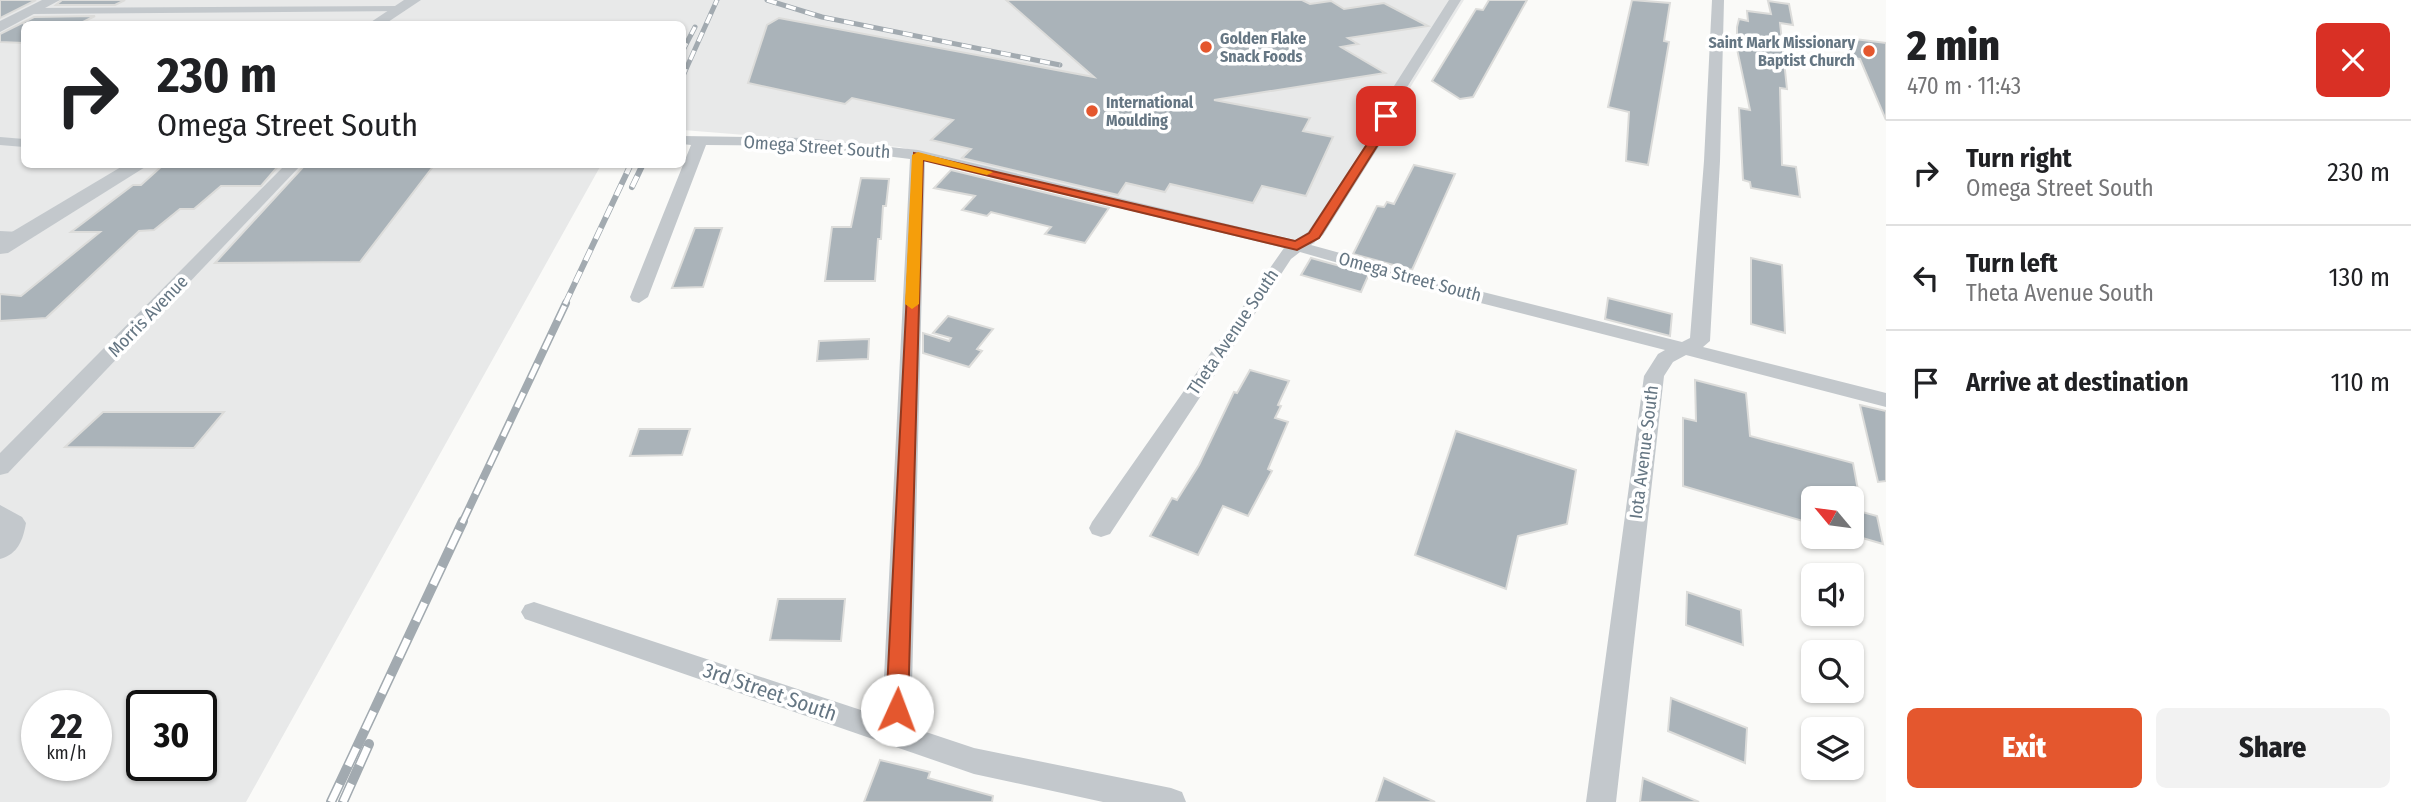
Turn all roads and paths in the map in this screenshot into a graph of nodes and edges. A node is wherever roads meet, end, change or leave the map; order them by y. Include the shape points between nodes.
1 (53, 0) edge
2 (414, 0) edge
3 (1455, 0) edge
4 (1718, 0) edge
5 (401, 9) junction
6 (32, 11) junction
7 (380, 21) edge
8 (0, 27) edge
9 (691, 140) edge
10 (0, 141) edge
11 (21, 143) edge
12 (918, 155) junction
13 (134, 168) edge
14 (291, 168) edge
15 (682, 168) edge
16 (9, 236) edge
17 (1297, 246) junction
18 (0, 248) edge
19 (639, 297) dead end
20 (1687, 348) junction
21 (1886, 400) edge
22 (0, 467) edge
23 (0, 514) edge
24 (1101, 528) dead end
25 (0, 550) edge
26 (534, 612) dead end
27 (896, 734) junction
28 (1171, 802) edge
29 (1601, 802) edge

1 - 6 street
2 - 5 street
3 - 17 street, Theta Avenue South via 1394,97 1372,146 1314,235
4 - 20 street, Iota Avenue South via 1700,341
5 - 6 street
5 - 7 street
6 - 8 street
9 - 12 street, Omega Street South via 806,142
10 - 11 street
12 - 17 street, Omega Street South
12 - 27 street
13 - 16 street
14 - 22 street, Morris Avenue
15 - 19 street
16 - 18 street
17 - 20 street, Omega Street South
17 - 24 street, Theta Avenue South via 1285,254
20 - 21 street, Omega Street South
20 - 29 street, Iota Avenue South via 1665,358 1654,376
23 - 25 street via 14,523 11,539
26 - 27 street, 3rd Street South
27 - 28 street, 3rd Street South via 974,761

